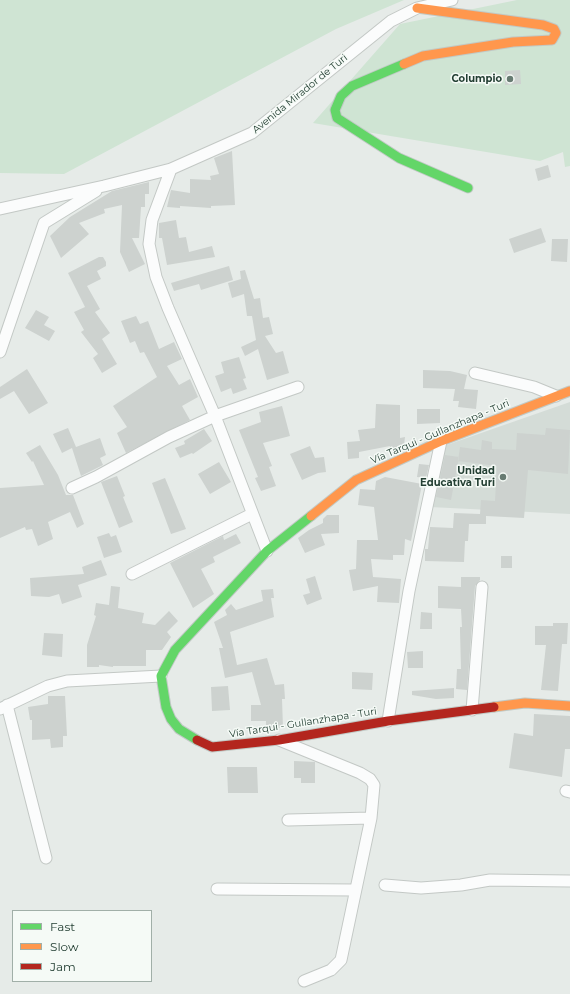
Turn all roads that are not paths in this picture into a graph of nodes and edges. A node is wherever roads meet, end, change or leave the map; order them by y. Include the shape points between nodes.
1 (452, 0) edge
2 (417, 8) junction
3 (171, 169) junction
4 (104, 186) junction
5 (468, 188) dead end
6 (0, 209) edge
7 (0, 352) edge
8 (475, 373) dead end
9 (298, 387) dead end
10 (570, 391) edge
11 (556, 396) junction
12 (215, 416) junction
13 (441, 441) junction
14 (72, 488) dead end
15 (252, 514) junction
16 (267, 551) junction
17 (132, 574) dead end
18 (482, 588) dead end
19 (161, 676) junction
20 (570, 706) edge
21 (4, 707) edge
22 (472, 710) junction
23 (388, 721) junction
24 (279, 740) junction
25 (371, 818) junction
26 (288, 820) dead end
27 (46, 858) dead end
28 (570, 881) edge
29 (384, 885) dead end
30 (216, 889) dead end
31 (355, 890) junction
32 (304, 981) dead end

1 - 2 street, Avenida Mirador de Turi
2 - 3 street, Avenida Mirador de Turi via 391,21 252,133
2 - 5 main road via 543,25 554,29 556,33 552,40 513,42 423,56 352,86 341,96 335,110 337,118 399,158
3 - 4 street, Avenida Mirador de Turi
3 - 12 street via 152,220 149,244 156,277
4 - 6 street, Avenida Mirador de Turi
4 - 7 street via 44,224
8 - 11 street via 534,387
9 - 12 street
10 - 11 main road, Vía Tarqui - Gullanzhapa - Turi
11 - 13 main road, Vía Tarqui - Gullanzhapa - Turi
12 - 14 street
12 - 15 street
13 - 16 main road, Vía Tarqui - Gullanzhapa - Turi via 356,480
13 - 23 street via 409,591
15 - 16 street
15 - 17 street
16 - 19 main road, Vía Tarqui - Gullanzhapa - Turi via 175,650
18 - 22 street
19 - 21 street via 67,681 48,686
19 - 24 main road, Vía Tarqui - Gullanzhapa - Turi via 166,707 171,719 179,729 202,744 222,747
20 - 22 main road, Vía Tarqui - Gullanzhapa - Turi via 525,702
21 - 27 street
22 - 23 main road, Vía Tarqui - Gullanzhapa - Turi
23 - 24 main road, Vía Tarqui - Gullanzhapa - Turi
24 - 25 street via 370,779 374,785
25 - 26 street
25 - 31 street
28 - 29 street via 490,880 421,888
30 - 31 street
31 - 32 street via 341,960 331,970

